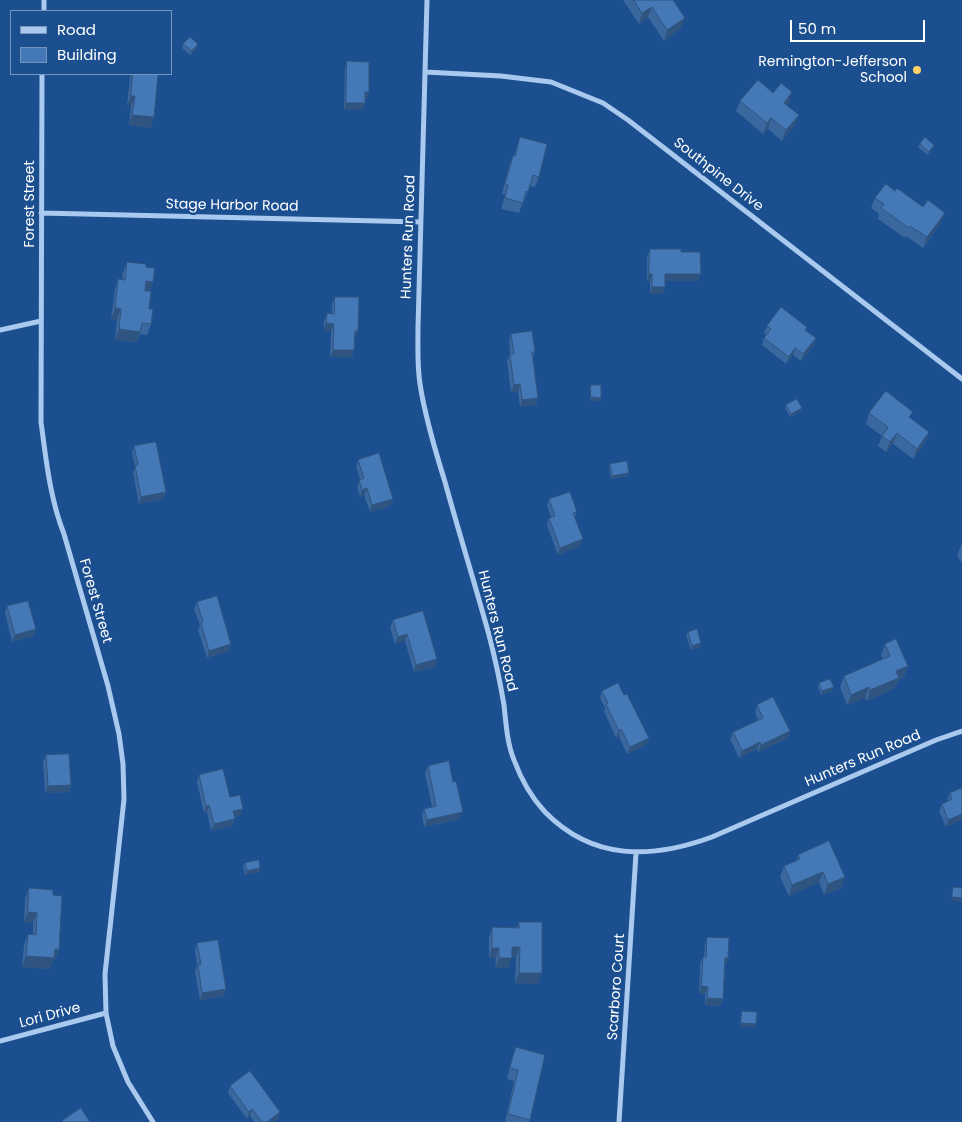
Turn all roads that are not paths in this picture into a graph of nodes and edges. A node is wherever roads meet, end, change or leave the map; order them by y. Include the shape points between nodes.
1 (427, 0) edge
2 (425, 72) junction
3 (42, 75) edge
4 (42, 213) junction
5 (421, 222) junction
6 (40, 322) junction
7 (0, 330) edge
8 (962, 379) edge
9 (962, 730) edge
10 (636, 853) junction
11 (106, 1013) junction
12 (0, 1041) edge
13 (153, 1122) edge
14 (619, 1122) edge

1 - 2 street, Hunters Run Road
2 - 5 street, Hunters Run Road
2 - 8 street, Southpine Drive via 551,82 603,103
3 - 4 street, Forest Street
4 - 5 street, Stage Harbor Road
4 - 6 street, Forest Street
5 - 10 street, Hunters Run Road via 418,354 423,405 489,636 513,758 530,794 557,822 570,832 601,846
6 - 7 street
6 - 11 street, Forest Street via 41,422 46,461 58,520 108,686 123,764 124,800 105,974
9 - 10 street, Hunters Run Road via 703,840 675,848
10 - 14 street, Scarboro Court
11 - 12 street, Lori Drive
11 - 13 street, Forest Street via 113,1046 128,1082

